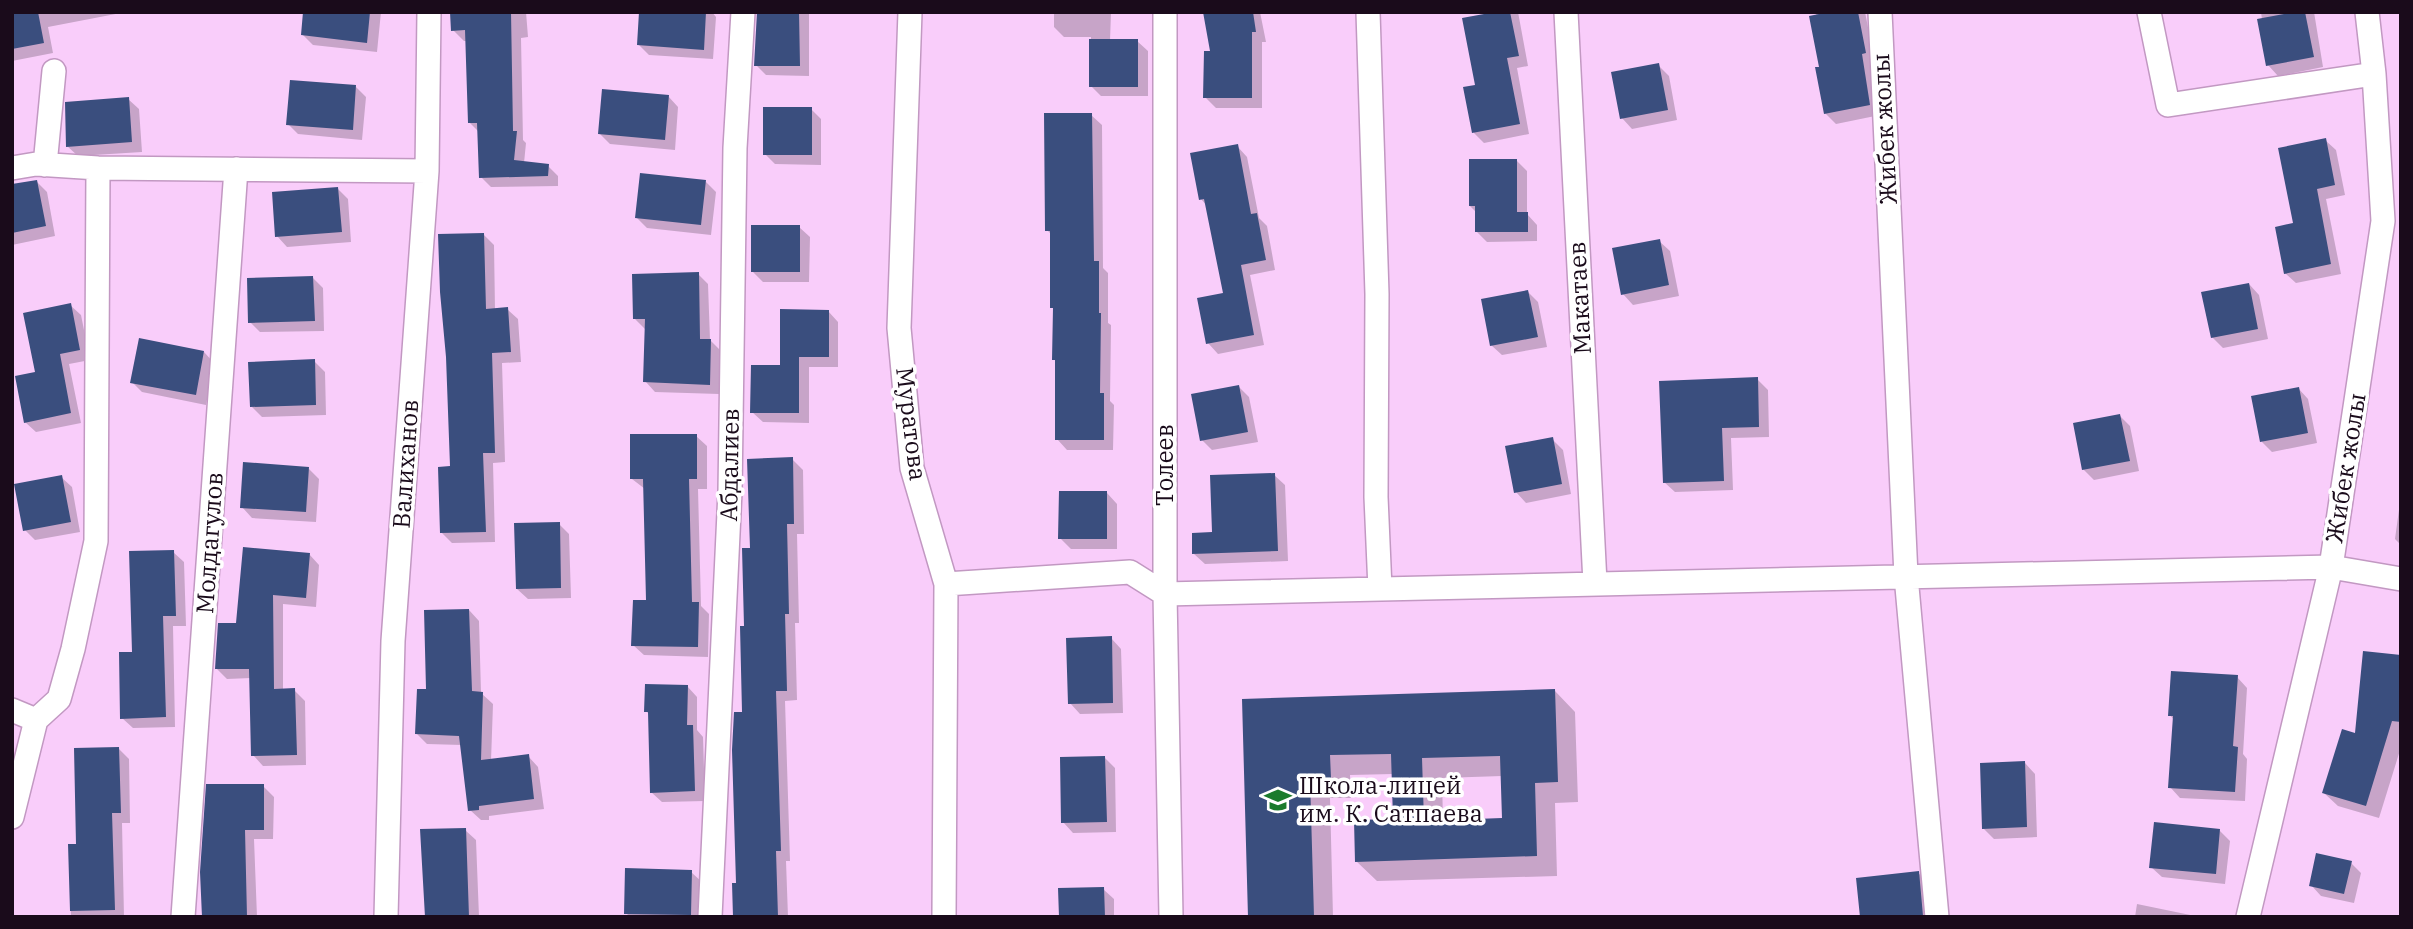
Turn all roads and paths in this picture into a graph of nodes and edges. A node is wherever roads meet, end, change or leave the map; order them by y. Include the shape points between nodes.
1 (429, 12) edge
2 (743, 12) edge
3 (910, 12) edge
4 (1166, 12) edge
5 (1368, 12) edge
6 (1566, 12) edge
7 (1880, 12) edge
8 (2149, 12) edge
9 (2367, 12) edge
10 (54, 71) dead end
11 (2374, 74) junction
12 (45, 165) junction
13 (12, 168) edge
14 (98, 168) junction
15 (236, 169) junction
16 (427, 171) junction
17 (2332, 567) junction
18 (1906, 576) junction
19 (2401, 579) edge
20 (1595, 583) junction
21 (946, 584) junction
22 (1380, 589) junction
23 (1165, 594) junction
24 (12, 710) edge
25 (36, 720) junction
26 (12, 817) edge
27 (183, 917) edge
28 (386, 917) edge
29 (710, 917) edge
30 (944, 917) edge
31 (1171, 917) edge
32 (1937, 917) edge
33 (2248, 917) edge

1 - 16 street, Валиханов
2 - 29 street, Абдалиев via 735,148 730,491
3 - 21 street, Муратова via 899,328 912,468
4 - 23 street, Толеев
5 - 22 street
6 - 20 street, Макатаев
7 - 18 street, Жибек жолы
8 - 11 street via 2168,105
9 - 11 street, Жибек жолы
10 - 12 street
11 - 17 street, Жибек жолы via 2384,220
12 - 13 street
12 - 14 street
14 - 15 street
14 - 25 street via 96,541 59,699
15 - 16 street
15 - 27 street, Молдагулов
16 - 28 street, Валиханов via 393,641
17 - 18 street
17 - 19 street
17 - 33 street, Жибек жолы
18 - 20 street
18 - 32 street, Жибек жолы
20 - 22 street
21 - 23 street via 1130,572
21 - 30 street, Муратова
22 - 23 street
23 - 31 street, Толеев
24 - 25 street
25 - 26 street

